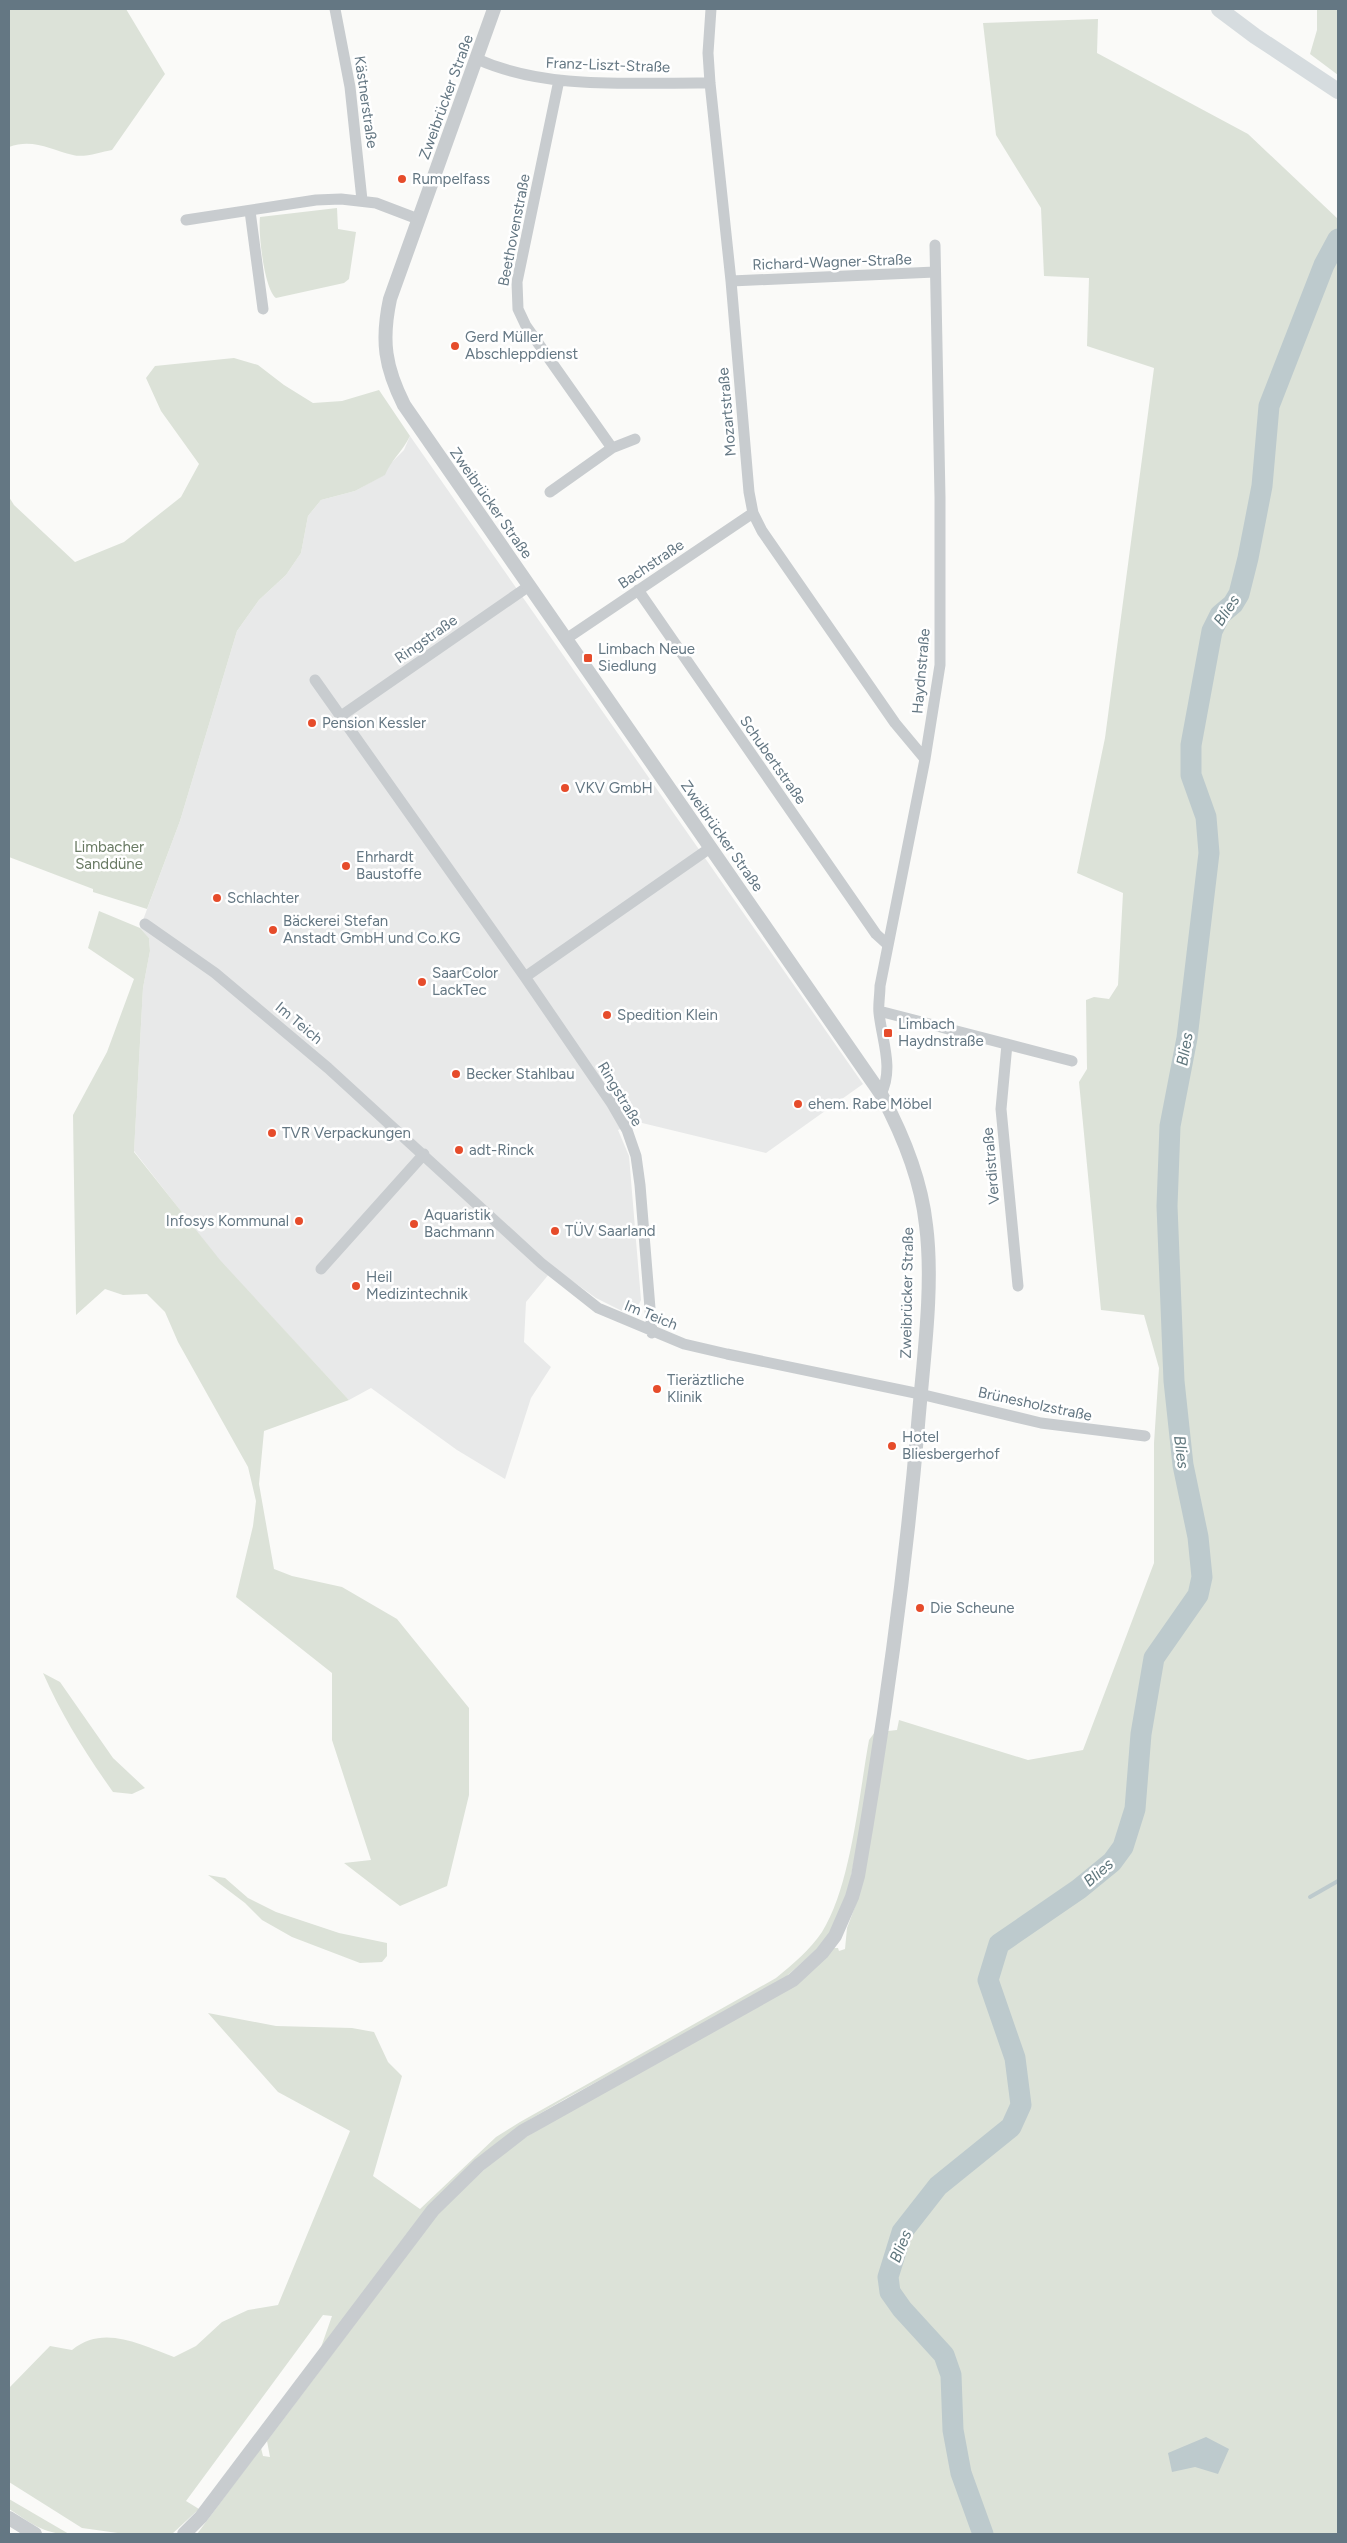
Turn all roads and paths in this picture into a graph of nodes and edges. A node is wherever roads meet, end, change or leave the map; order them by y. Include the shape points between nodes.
1 (335, 9) edge
2 (494, 9) edge
3 (710, 9) edge
4 (1219, 9) edge
5 (476, 59) junction
6 (559, 80) junction
7 (710, 83) junction
8 (1338, 91) edge
9 (362, 200) junction
10 (250, 211) junction
11 (418, 219) junction
12 (186, 220) dead end
13 (935, 245) dead end
14 (935, 272) junction
15 (731, 281) junction
16 (262, 309) dead end
17 (635, 439) dead end
18 (612, 448) junction
19 (550, 492) dead end
20 (753, 513) junction
21 (529, 586) junction
22 (638, 590) junction
23 (566, 639) junction
24 (315, 680) dead end
25 (341, 716) junction
26 (925, 759) junction
27 (710, 848) junction
28 (145, 924) dead end
29 (887, 944) junction
30 (525, 978) junction
31 (879, 1011) junction
32 (1006, 1044) junction
33 (1072, 1061) dead end
34 (881, 1094) junction
35 (424, 1154) junction
36 (320, 1269) dead end
37 (1018, 1286) dead end
38 (652, 1333) junction
39 (920, 1394) junction
40 (1145, 1436) dead end
41 (9, 2518) edge
42 (35, 2534) edge
43 (184, 2534) edge

1 - 9 street, Kästnerstraße via 350,87
2 - 5 street, Zweibrücker Straße
3 - 7 street, Mozartstraße
4 - 8 main road
5 - 6 street, Franz-Liszt-Straße via 496,67
5 - 11 street, Zweibrücker Straße
6 - 7 street, Franz-Liszt-Straße
6 - 18 street, Beethovenstraße via 517,282 518,310 536,343
7 - 15 street, Mozartstraße
9 - 10 street via 316,200
9 - 11 street
10 - 12 street
10 - 16 street
11 - 21 street, Zweibrücker Straße via 386,317 385,352 390,375 404,406
13 - 14 street, Haydnstraße
14 - 15 street, Richard-Wagner-Straße
14 - 26 street, Haydnstraße via 941,619 937,694
15 - 20 street, Mozartstraße
17 - 18 street
18 - 19 street
20 - 22 street, Bachstraße
20 - 26 street, Mozartstraße via 801,589
21 - 23 street, Zweibrücker Straße
21 - 25 street, Ringstraße
22 - 23 street, Bachstraße
22 - 29 street, Schubertstraße via 876,934
23 - 27 street, Zweibrücker Straße
24 - 25 street, Ringstraße
25 - 30 street, Ringstraße
26 - 29 street, Haydnstraße
27 - 30 street
27 - 34 street, Zweibrücker Straße
28 - 35 street, Im Teich via 216,973 364,1098
29 - 31 street, Haydnstraße
30 - 38 street, Ringstraße via 627,1130 636,1156 640,1185
31 - 32 street
31 - 34 street, Haydnstraße via 889,1066
32 - 33 street
32 - 37 street, Verdistraße via 1001,1109
34 - 39 street, Zweibrücker Straße via 908,1151 926,1225 927,1303
35 - 36 street
35 - 38 street, Im Teich via 572,1289 598,1308
38 - 39 street, Im Teich via 727,1354
39 - 40 street, Brünesholzstraße via 1041,1423
39 - 43 street, Zweibrücker Straße via 902,1587 856,1883 843,1920 822,1953 793,1980 553,2113 478,2165 428,2217 201,2517
41 - 42 street

